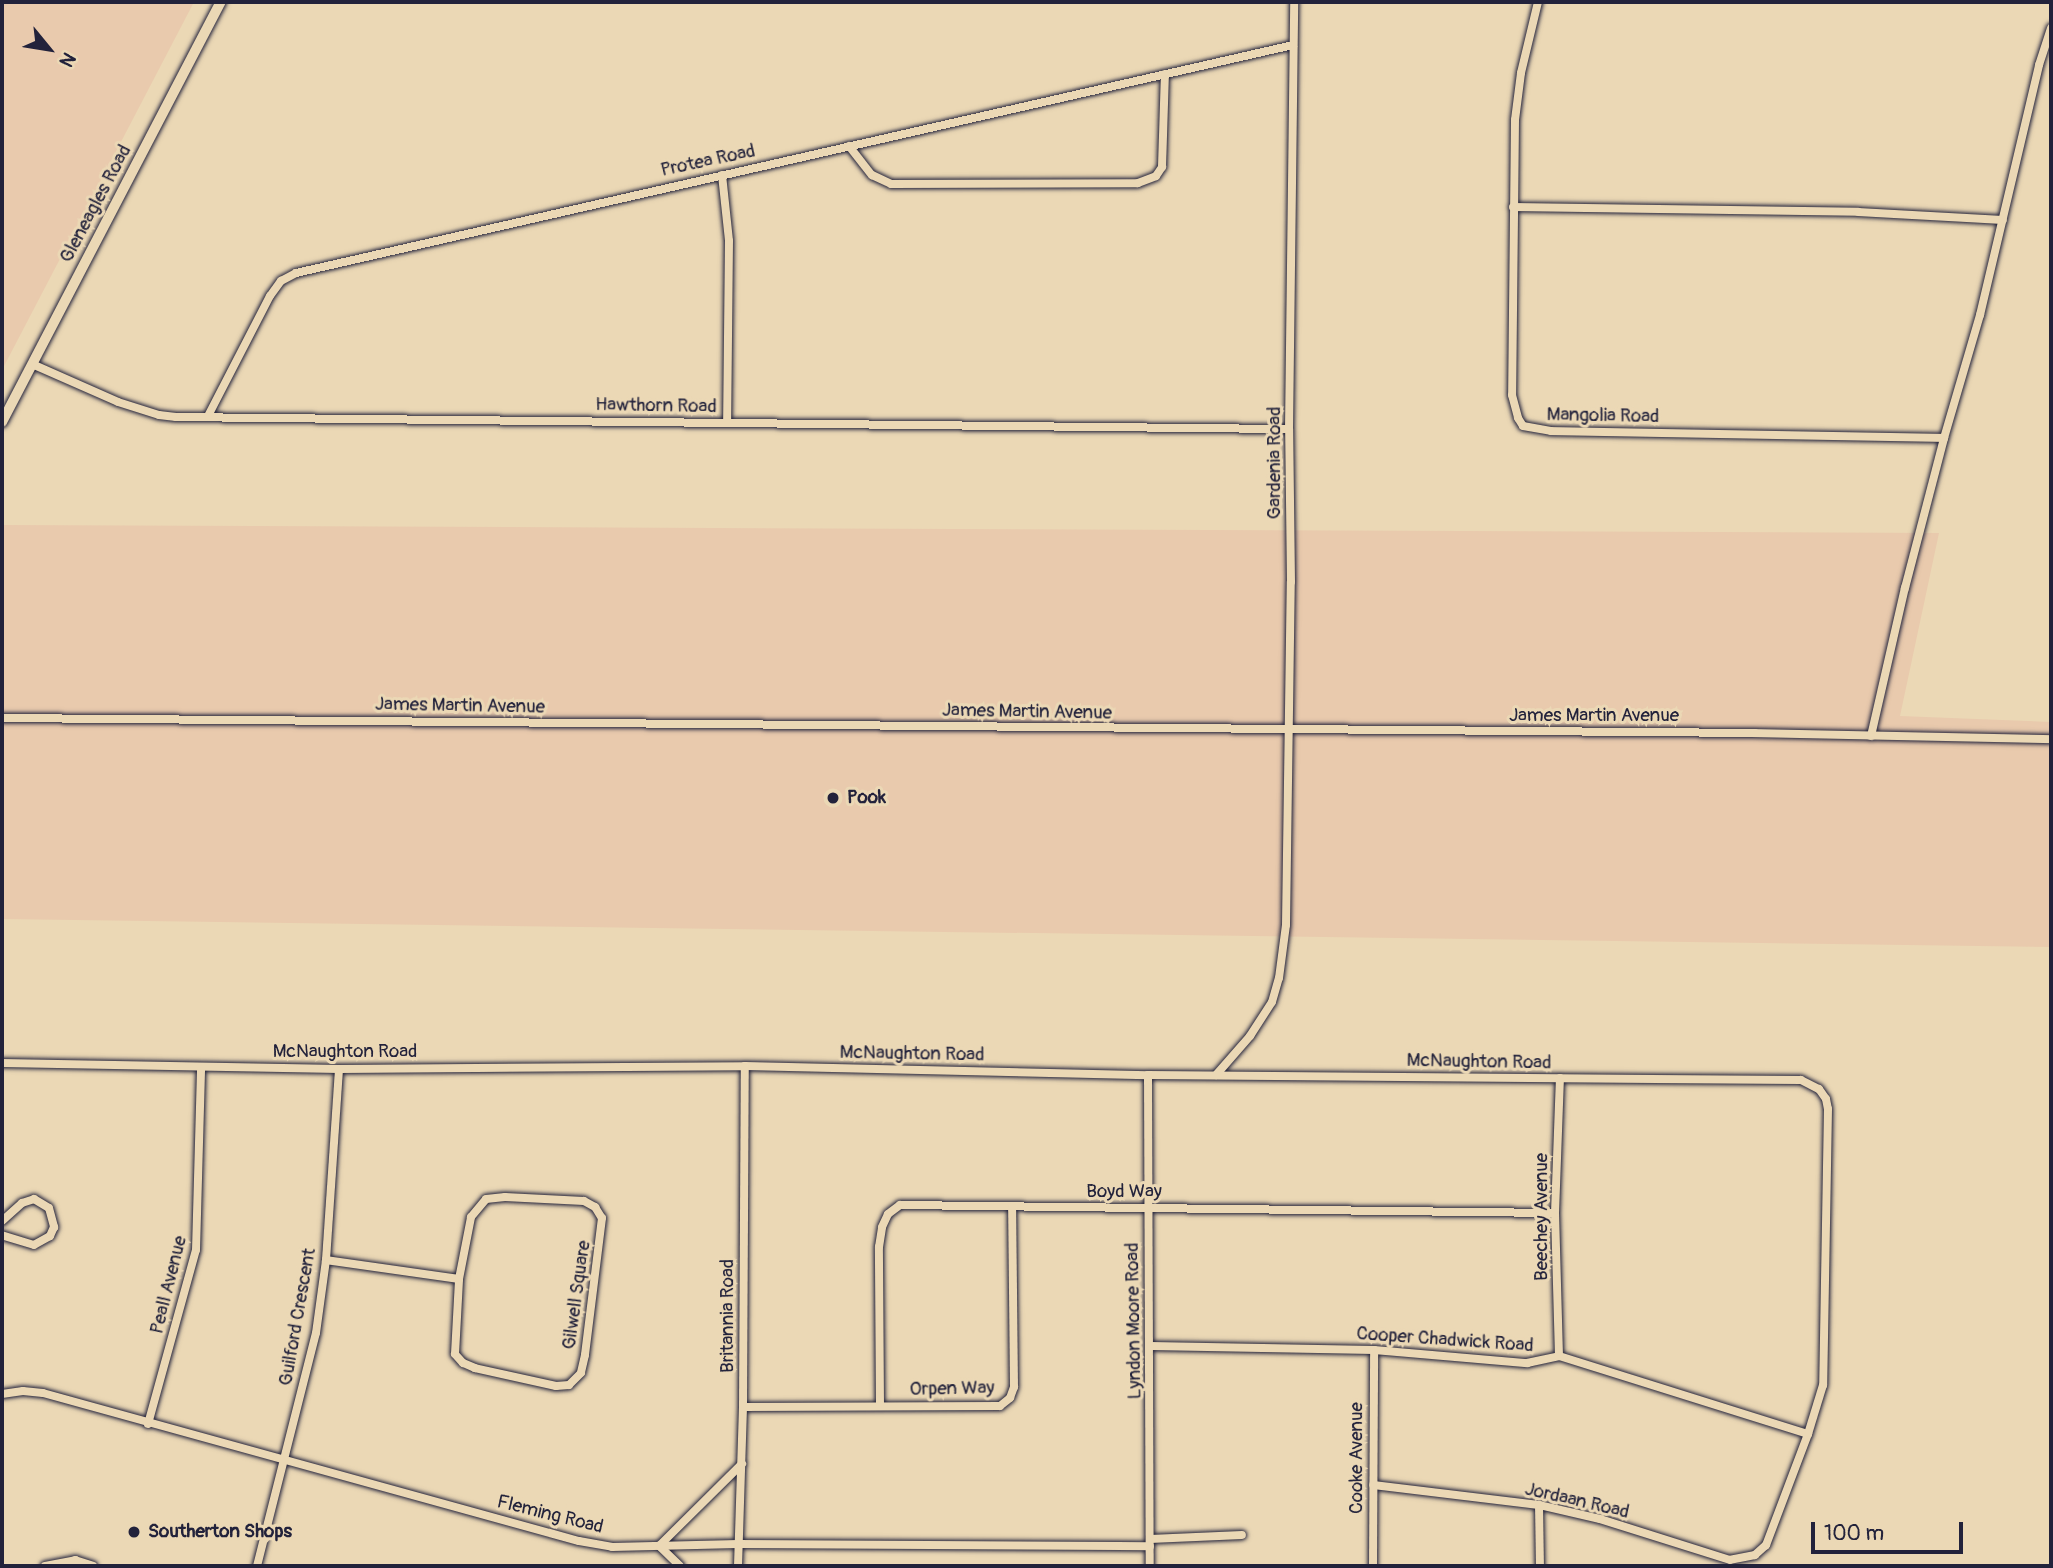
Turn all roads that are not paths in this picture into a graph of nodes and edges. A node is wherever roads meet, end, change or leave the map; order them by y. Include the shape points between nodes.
1 (221, 2) edge
2 (1294, 2) edge
3 (1538, 2) edge
4 (2051, 28) edge
5 (1293, 45) junction
6 (1165, 74) junction
7 (849, 146) junction
8 (722, 175) junction
9 (1513, 207) junction
10 (2003, 220) junction
11 (32, 364) junction
12 (208, 416) junction
13 (2, 422) edge
14 (727, 423) junction
15 (1289, 429) junction
16 (1944, 438) junction
17 (2, 718) edge
18 (1288, 730) junction
19 (1871, 736) junction
20 (2051, 739) edge
21 (2, 1063) edge
22 (746, 1066) junction
23 (201, 1067) junction
24 (339, 1069) junction
25 (1148, 1075) junction
26 (1216, 1075) junction
27 (1560, 1078) junction
28 (1012, 1207) junction
29 (1148, 1208) junction
30 (1555, 1213) junction
31 (2, 1221) edge
32 (2, 1235) edge
33 (327, 1260) junction
34 (459, 1279) junction
35 (1151, 1346) junction
36 (1374, 1350) junction
37 (1559, 1356) junction
38 (2, 1394) edge
39 (880, 1406) junction
40 (743, 1407) junction
41 (148, 1424) junction
42 (1808, 1434) junction
43 (285, 1461) junction
44 (742, 1464) junction
45 (1373, 1485) junction
46 (1539, 1505) junction
47 (1242, 1535) dead end
48 (1150, 1542) junction
49 (738, 1544) junction
50 (659, 1546) junction
51 (45, 1566) edge
52 (93, 1566) edge
53 (257, 1566) edge
54 (680, 1566) edge
55 (738, 1566) edge
56 (1150, 1566) edge
57 (1373, 1566) edge
58 (1539, 1566) edge

1 - 11 street, Gleneagles Road
2 - 5 street, Gardenia Road
3 - 9 street, Mangolia Road via 1518,97
4 - 10 street
5 - 6 street, Protea Road
5 - 15 street, Gardenia Road
6 - 7 street, Protea Road
6 - 7 street via 1162,167 1156,176 1138,184 891,184 863,167
7 - 8 street, Protea Road
8 - 12 street, Protea Road via 296,273 281,281 270,296
8 - 14 street via 729,241
9 - 10 street via 1881,212
9 - 16 street, Mangolia Road via 1512,395 1518,418 1530,429
10 - 16 street
11 - 12 street, Hawthorn Road via 144,411
11 - 13 street, Gleneagles Road
12 - 14 street, Hawthorn Road
14 - 15 street, Hawthorn Road
15 - 18 street, Gardenia Road
16 - 19 street
17 - 18 street, James Martin Avenue
18 - 19 street, James Martin Avenue
18 - 26 street, Gardenia Road via 1286,925 1279,978 1272,1002 1251,1035
19 - 20 street, James Martin Avenue
21 - 23 street, McNaughton Road
22 - 24 street, McNaughton Road
22 - 25 street, McNaughton Road
22 - 40 street, Britannia Road
23 - 24 street, McNaughton Road
23 - 41 street, Peall Avenue via 196,1250
24 - 33 street, Guilford Crescent
25 - 26 street, McNaughton Road
25 - 29 street, Lyndon Moore Road
26 - 27 street, McNaughton Road
27 - 30 street, Beechey Avenue
27 - 42 street, McNaughton Road via 1801,1080 1819,1089 1828,1109 1826,1362
28 - 29 street, Boyd Way
28 - 39 street, Boyd Way via 900,1205 888,1214 879,1247
28 - 39 street, Orpen Way via 1014,1387 1010,1398 1000,1406
29 - 30 street, Boyd Way
29 - 35 street, Lyndon Moore Road
30 - 37 street, Beechey Avenue
31 - 32 street via 22,1203 34,1199 49,1208 54,1227 50,1236 34,1245
33 - 34 street
33 - 43 street, Guilford Crescent via 316,1333
34 - 34 street, Gilwell Square via 471,1217 486,1199 584,1202 595,1207 602,1218 585,1355 581,1373 569,1385 556,1386 463,1363 453,1342
35 - 36 street, Cooper Chadwick Road
35 - 48 street, Lyndon Moore Road
36 - 37 street, Cooper Chadwick Road via 1527,1363
36 - 45 street, Cooke Avenue
37 - 42 street, Cooper Chadwick Road
38 - 41 street, Fleming Road via 43,1393
39 - 40 street, Orpen Way
40 - 44 street, Britannia Road
41 - 43 street, Fleming Road
42 - 46 street, Jordaan Road via 1766,1545 1755,1555 1730,1560
43 - 50 street, Fleming Road via 579,1541 612,1547
43 - 53 street, Guilford Crescent
44 - 49 street, Britannia Road
44 - 50 street
45 - 46 street, Jordaan Road
45 - 57 street, Cooke Avenue
46 - 58 street
47 - 48 street, Fleming Road
48 - 49 street, Fleming Road
48 - 56 street, Lyndon Moore Road
49 - 50 street, Fleming Road
49 - 55 street, Britannia Road
50 - 54 street
51 - 52 street via 75,1560

